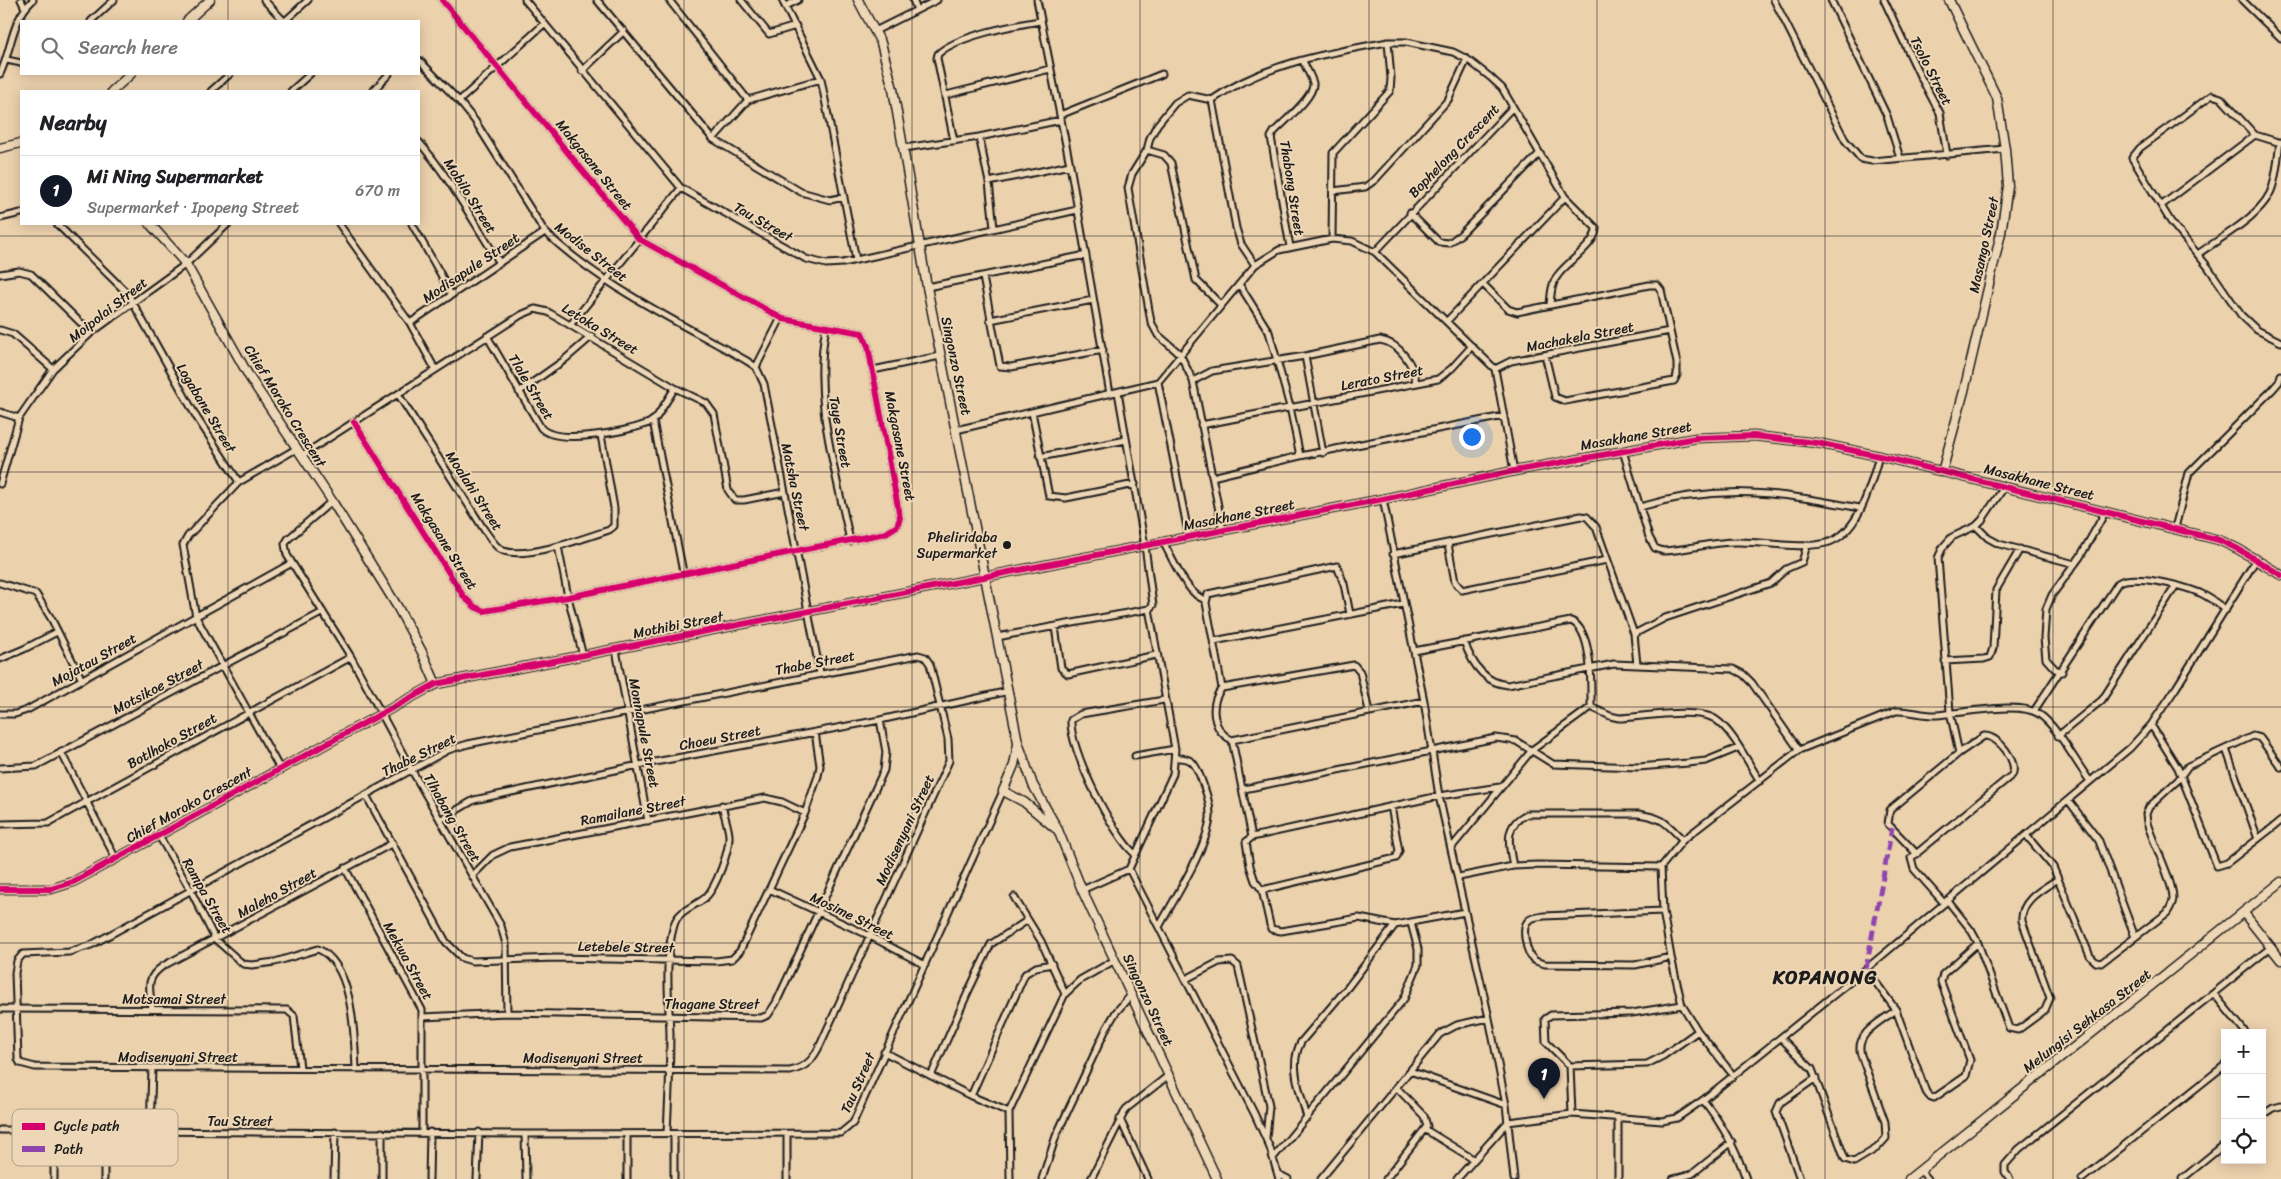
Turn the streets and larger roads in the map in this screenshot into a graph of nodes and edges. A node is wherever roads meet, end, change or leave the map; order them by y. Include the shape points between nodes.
1 (21, 0) edge
2 (33, 0) edge
3 (114, 0) edge
4 (210, 0) edge
5 (264, 0) edge
6 (308, 0) edge
7 (442, 0) edge
8 (525, 0) edge
9 (597, 0) edge
10 (668, 0) edge
11 (741, 0) edge
12 (782, 0) edge
13 (798, 0) edge
14 (858, 0) edge
15 (913, 0) edge
16 (937, 0) edge
17 (1037, 0) edge
18 (1774, 0) edge
19 (1831, 0) edge
20 (1884, 0) edge
21 (1949, 0) edge
22 (2242, 0) edge
23 (786, 6) junction
24 (25, 8) junction
25 (917, 10) junction
26 (93, 20) edge
27 (188, 20) edge
28 (283, 20) edge
29 (285, 20) edge
30 (1040, 21) junction
31 (544, 24) junction
32 (796, 26) junction
33 (624, 31) junction
34 (875, 32) junction
35 (2281, 38) edge
36 (1388, 42) junction
37 (1467, 59) junction
38 (7, 60) junction
39 (420, 61) edge
40 (1303, 61) junction
41 (20, 63) edge
42 (497, 66) junction
43 (1050, 69) junction
44 (582, 71) junction
45 (0, 74) edge
46 (1162, 74) dead end
47 (130, 75) edge
48 (229, 75) edge
49 (309, 75) edge
50 (388, 75) edge
51 (821, 79) junction
52 (113, 90) edge
53 (212, 90) edge
54 (292, 90) edge
55 (374, 90) edge
56 (946, 95) junction
57 (748, 100) junction
58 (1212, 100) junction
59 (460, 101) junction
60 (1513, 106) junction
61 (1061, 118) junction
62 (2255, 135) junction
63 (979, 137) junction
64 (713, 139) junction
65 (954, 141) junction
66 (2280, 142) edge
67 (20, 143) edge
68 (420, 143) edge
69 (0, 148) edge
70 (904, 148) junction
71 (2005, 149) junction
72 (1147, 150) junction
73 (1539, 154) junction
74 (1947, 154) junction
75 (1900, 158) junction
76 (1070, 165) junction
77 (989, 182) junction
78 (681, 188) junction
79 (1333, 191) junction
80 (844, 197) junction
81 (1564, 197) junction
82 (2162, 206) junction
83 (1077, 210) junction
84 (20, 213) edge
85 (1410, 213) junction
86 (0, 218) edge
87 (58, 225) edge
88 (151, 225) edge
89 (227, 225) edge
90 (340, 225) edge
91 (413, 225) edge
92 (994, 228) junction
93 (545, 232) junction
94 (639, 239) junction
95 (1332, 239) junction
96 (921, 246) junction
97 (1290, 247) junction
98 (1374, 252) junction
99 (2198, 254) junction
100 (1086, 256) junction
101 (856, 260) junction
102 (500, 263) junction
103 (186, 264) junction
104 (1255, 265) junction
105 (0, 274) edge
106 (983, 277) junction
107 (606, 282) junction
108 (1240, 284) junction
109 (1483, 284) junction
110 (927, 287) junction
111 (451, 295) junction
112 (1093, 300) junction
113 (132, 304) junction
114 (1221, 305) junction
115 (1550, 305) junction
116 (780, 318) junction
117 (990, 320) junction
118 (1447, 321) junction
119 (410, 322) junction
120 (571, 324) junction
121 (826, 327) junction
122 (0, 330) edge
123 (1670, 331) junction
124 (91, 333) junction
125 (487, 336) junction
126 (592, 336) junction
127 (2281, 342) edge
128 (1472, 346) junction
129 (1103, 350) junction
130 (1180, 354) junction
131 (1545, 355) junction
132 (940, 356) junction
133 (1305, 356) junction
134 (1277, 359) junction
135 (756, 367) junction
136 (53, 369) junction
137 (435, 369) junction
138 (1495, 369) junction
139 (873, 370) junction
140 (2281, 375) edge
141 (1193, 381) junction
142 (1158, 382) junction
143 (2280, 382) edge
144 (1416, 383) junction
145 (675, 388) junction
146 (519, 392) junction
147 (1118, 392) junction
148 (398, 394) junction
149 (1110, 394) junction
150 (1314, 402) junction
151 (1290, 407) junction
152 (0, 412) edge
153 (1032, 412) junction
154 (1504, 416) junction
155 (19, 418) junction
156 (653, 421) junction
157 (354, 422) junction
158 (1201, 425) junction
159 (956, 430) junction
160 (601, 435) junction
161 (1126, 440) junction
162 (296, 449) junction
163 (1623, 451) junction
164 (1323, 452) junction
165 (300, 456) junction
166 (1300, 456) junction
167 (1879, 456) junction
168 (1040, 457) junction
169 (1514, 472) junction
170 (1942, 472) junction
171 (1212, 477) junction
172 (239, 482) junction
173 (0, 484) edge
174 (1135, 484) junction
175 (2005, 486) junction
176 (785, 492) junction
177 (1383, 499) junction
178 (332, 501) junction
179 (1640, 507) junction
180 (1860, 508) junction
181 (2106, 512) junction
182 (1976, 526) junction
183 (2175, 528) junction
184 (1223, 531) junction
185 (1189, 537) junction
186 (850, 541) junction
187 (1163, 542) junction
188 (1448, 544) junction
189 (1807, 545) junction
190 (558, 546) junction
191 (1145, 546) junction
192 (2020, 549) junction
193 (797, 550) junction
194 (1393, 554) junction
195 (1607, 560) junction
196 (2256, 560) junction
197 (290, 564) junction
198 (2075, 564) junction
199 (683, 572) junction
200 (2281, 575) edge
201 (986, 576) junction
202 (0, 583) edge
203 (2175, 587) junction
204 (568, 597) junction
205 (1206, 600) junction
206 (1403, 604) junction
207 (1149, 609) junction
208 (2226, 610) junction
209 (323, 612) junction
210 (808, 612) junction
211 (1350, 614) junction
212 (196, 617) junction
213 (1055, 626) junction
214 (57, 632) junction
215 (1634, 634) junction
216 (997, 637) junction
217 (1214, 641) junction
218 (1464, 641) junction
219 (616, 650) junction
220 (1414, 651) junction
221 (1156, 655) junction
222 (583, 656) junction
223 (351, 657) junction
224 (0, 659) edge
225 (1945, 661) junction
226 (224, 665) junction
227 (1637, 665) junction
228 (1590, 669) junction
229 (2062, 672) junction
230 (820, 673) junction
231 (82, 680) junction
232 (436, 684) junction
233 (1222, 688) junction
234 (1009, 691) junction
235 (1164, 700) junction
236 (1424, 701) junction
237 (939, 706) junction
238 (1591, 707) junction
239 (249, 711) junction
240 (1369, 711) junction
241 (2034, 711) junction
242 (628, 712) junction
243 (1950, 712) junction
244 (381, 713) junction
245 (0, 714) edge
246 (880, 720) junction
247 (2151, 725) junction
248 (815, 732) junction
249 (2058, 736) junction
250 (1232, 740) junction
251 (1018, 742) junction
252 (1738, 748) junction
253 (2226, 749) junction
254 (1175, 750) junction
255 (1432, 750) junction
256 (1532, 750) junction
257 (1799, 750) junction
258 (61, 752) junction
259 (1959, 753) junction
260 (1135, 756) dead end
261 (1176, 758) junction
262 (639, 765) junction
263 (2281, 767) edge
264 (0, 768) edge
265 (280, 769) junction
266 (410, 769) junction
267 (2181, 775) junction
268 (1760, 781) junction
269 (2090, 781) junction
270 (1500, 787) junction
271 (1244, 789) junction
272 (1003, 791) junction
273 (366, 795) junction
274 (1439, 796) junction
275 (2068, 800) junction
276 (86, 802) junction
277 (722, 805) junction
278 (1391, 806) junction
279 (805, 813) junction
280 (440, 820) junction
281 (648, 821) junction
282 (2281, 822) edge
283 (0, 824) edge
284 (1058, 830) junction
285 (2026, 835) junction
286 (159, 836) junction
287 (1252, 837) junction
288 (2258, 839) junction
289 (1683, 840) junction
290 (393, 843) junction
291 (1452, 847) junction
292 (1135, 854) junction
293 (1917, 854) junction
294 (116, 859) junction
295 (1513, 866) junction
296 (1661, 867) junction
297 (345, 868) junction
298 (1129, 869) junction
299 (472, 875) junction
300 (1459, 877) junction
301 (2058, 879) junction
302 (2281, 882) edge
303 (0, 889) edge
304 (190, 889) junction
305 (769, 889) junction
306 (1082, 890) junction
307 (1262, 890) junction
308 (1014, 897) dead end
309 (1945, 902) junction
310 (1663, 911) junction
311 (818, 912) junction
312 (1465, 912) junction
313 (2243, 912) junction
314 (1028, 920) junction
315 (1412, 923) junction
316 (1395, 925) junction
317 (1159, 927) junction
318 (870, 936) junction
319 (2136, 937) junction
320 (216, 939) junction
321 (1978, 943) junction
322 (2270, 948) junction
323 (1670, 958) junction
324 (669, 959) junction
325 (506, 960) junction
326 (1115, 960) junction
327 (2281, 960) edge
328 (1052, 964) junction
329 (925, 965) junction
330 (1866, 969) junction
331 (1186, 979) junction
332 (1065, 994) junction
333 (1131, 994) junction
334 (2214, 994) junction
335 (1682, 1005) junction
336 (0, 1009) edge
337 (152, 1009) junction
338 (15, 1010) junction
339 (1896, 1010) junction
340 (507, 1013) junction
341 (670, 1016) junction
342 (424, 1017) junction
343 (1489, 1018) junction
344 (2243, 1029) edge
345 (1698, 1031) junction
346 (1780, 1038) junction
347 (884, 1052) junction
348 (1570, 1066) junction
349 (152, 1068) junction
350 (300, 1068) junction
351 (356, 1068) junction
352 (423, 1068) junction
353 (2221, 1068) edge
354 (670, 1070) junction
355 (1410, 1071) junction
356 (1732, 1074) junction
357 (1168, 1075) junction
358 (932, 1076) junction
359 (1816, 1078) junction
360 (1397, 1088) junction
361 (971, 1096) junction
362 (1703, 1100) junction
363 (1506, 1104) junction
364 (2281, 1106) edge
365 (151, 1109) edge
366 (1009, 1112) junction
367 (2266, 1112) edge
368 (1572, 1114) junction
369 (1308, 1118) junction
370 (1120, 1119) junction
371 (1618, 1119) junction
372 (1508, 1122) junction
373 (1426, 1130) junction
374 (178, 1132) edge
375 (335, 1132) junction
376 (382, 1132) junction
377 (422, 1132) junction
378 (430, 1132) junction
379 (479, 1132) junction
380 (525, 1134) junction
381 (627, 1134) junction
382 (666, 1134) junction
383 (674, 1134) junction
384 (787, 1134) junction
385 (1266, 1138) junction
386 (1732, 1142) junction
387 (2221, 1147) edge
388 (1273, 1158) junction
389 (1473, 1160) junction
390 (54, 1166) edge
391 (104, 1166) edge
392 (1920, 1170) junction
393 (1693, 1176) edge
394 (1278, 1177) edge
395 (54, 1179) edge
396 (104, 1179) edge
397 (334, 1179) edge
398 (382, 1179) edge
399 (429, 1179) edge
400 (477, 1179) edge
401 (526, 1179) edge
402 (627, 1179) edge
403 (674, 1179) edge
404 (787, 1179) edge
405 (1010, 1179) edge
406 (1042, 1179) edge
407 (1091, 1179) edge
408 (1148, 1179) edge
409 (1217, 1179) edge
410 (1288, 1179) edge
411 (1321, 1179) edge
412 (1386, 1179) edge
413 (1457, 1179) edge
414 (1514, 1179) edge
415 (1618, 1179) edge
416 (1673, 1179) edge
417 (1746, 1179) edge
418 (1800, 1179) edge
419 (1909, 1179) edge
420 (1928, 1179) edge
421 (2010, 1179) edge
422 (2082, 1179) edge
423 (2182, 1179) edge

1 - 24 street
2 - 24 street
3 - 26 street
4 - 27 street
5 - 28 street
6 - 29 street
7 - 42 street, Makgasane Street
8 - 31 street, Tau Street
9 - 33 street
10 - 57 street
11 - 32 street via 769,34
12 - 23 street
13 - 23 street
14 - 34 street, Singonzo Street
15 - 25 street
16 - 25 street
17 - 30 street
18 - 75 street via 1851,150 1864,160
19 - 75 street via 1888,116
20 - 74 street, Tsolo Street via 1940,113
21 - 71 street, Masango Street via 1997,98
22 - 35 street
23 - 32 street
24 - 38 street via 13,33
25 - 34 street
30 - 43 street
30 - 56 street via 989,31 940,52 937,58
31 - 42 street
31 - 44 street, Tau Street
32 - 51 street
33 - 44 street
33 - 64 street
34 - 70 street, Singonzo Street via 885,54
36 - 37 street, Bophelong Crescent via 1406,42 1453,52
36 - 40 street, Bophelong Crescent
36 - 79 street via 1390,91 1333,152
37 - 60 street, Bophelong Crescent via 1502,88
37 - 79 street via 1448,100 1375,180 1365,187
38 - 41 street
38 - 45 street
39 - 59 street, Modise Street
40 - 58 street, Bophelong Crescent via 1258,73
40 - 97 street, Thabong Street via 1313,84 1309,97 1271,138
42 - 59 street
42 - 94 street, Makgasane Street
43 - 56 street
43 - 61 street
44 - 78 street, Tau Street
46 - 61 street
47 - 52 street
48 - 53 street
49 - 54 street
50 - 55 street
51 - 57 street
51 - 80 street
56 - 65 street
57 - 64 street
58 - 72 street via 1188,95 1175,103 1152,132
58 - 104 street via 1236,228 1241,244
59 - 93 street, Modise Street
60 - 73 street
60 - 85 street, Bophelong Crescent
61 - 63 street
61 - 76 street
62 - 66 street
62 - 82 street
62 - 82 street via 2214,94 2140,148 2132,158 2133,163
63 - 65 street
63 - 77 street
64 - 80 street via 801,192 830,200
65 - 70 street
66 - 99 street via 2273,185 2266,201
67 - 69 street
68 - 102 street, Mobilo Street via 446,174
70 - 96 street, Singonzo Street
71 - 74 street
71 - 170 street, Masango Street via 2006,211
72 - 114 street via 1164,154 1171,163 1196,280
72 - 130 street via 1132,174 1128,188 1153,328
73 - 81 street
73 - 85 street via 1449,243 1439,242
74 - 75 street
76 - 77 street
76 - 83 street
77 - 92 street
78 - 94 street
78 - 101 street, Tau Street via 806,259 826,264
79 - 95 street
80 - 101 street
81 - 109 street
81 - 115 street via 1595,226 1596,234 1558,275 1553,283
82 - 99 street via 2180,235
83 - 92 street, Tau Street
83 - 100 street
84 - 86 street
85 - 98 street, Bophelong Crescent
87 - 113 street, Logabane Street via 120,286
88 - 103 street, Chief Moroko Crescent
89 - 103 street, Moipolai Street
90 - 119 street
91 - 111 street
92 - 96 street, Tau Street
93 - 102 street, Modisapule Street
93 - 107 street, Modise Street
94 - 107 street
94 - 116 street, Makgasane Street
95 - 97 street
95 - 98 street via 1352,241
96 - 101 street, Tau Street
96 - 110 street, Singonzo Street
97 - 104 street
98 - 118 street
99 - 127 street via 2247,323
100 - 106 street
100 - 112 street
102 - 111 street, Modisapule Street
103 - 113 street, Moipolai Street
103 - 162 street, Chief Moroko Crescent via 250,378
104 - 108 street
105 - 124 street via 19,271 31,274
106 - 110 street
106 - 117 street
107 - 120 street
107 - 135 street, Modise Street
108 - 114 street
108 - 134 street via 1265,324
109 - 115 street via 1512,311
109 - 118 street
110 - 132 street, Singonzo Street
111 - 119 street, Modisapule Street
112 - 117 street
112 - 129 street
113 - 124 street, Moipolai Street
113 - 172 street, Logabane Street via 197,418
114 - 130 street
115 - 123 street via 1655,284 1663,293
116 - 121 street, Makgasane Street
116 - 135 street
117 - 129 street via 1000,366
118 - 128 street
119 - 137 street
120 - 125 street, Letoka Street via 548,312 535,310
120 - 126 street, Letoka Street
121 - 139 street, Makgasane Street via 862,333
121 - 186 street, Taye Street via 821,364 822,400
122 - 136 street via 13,334
123 - 131 street, Machakela Street
123 - 131 street via 1677,371 1674,381 1570,401 1554,397
124 - 136 street, Moipolai Street
125 - 137 street, Letoka Street
125 - 146 street, Tlale Street
126 - 145 street, Letoka Street
126 - 146 street
128 - 138 street
128 - 144 street, Lerato Street via 1443,376
129 - 149 street
130 - 141 street
130 - 142 street
131 - 138 street, Machakela Street via 1511,360
132 - 139 street
132 - 159 street, Singonzo Street
133 - 134 street
133 - 144 street via 1374,340 1384,341 1400,351 1408,361
133 - 150 street
134 - 141 street via 1212,370
134 - 151 street
135 - 176 street, Matsha Street via 764,384
136 - 155 street, Moipolai Street
137 - 148 street, Letoka Street
138 - 154 street
139 - 186 street, Makgasane Street via 900,518 897,526 886,533
140 - 143 street
141 - 158 street
142 - 147 street
142 - 185 street
143 - 183 street via 2189,472
144 - 150 street, Lerato Street
145 - 156 street
145 - 176 street, Letoka Street via 706,403 712,410 732,498 744,500
146 - 160 street, Tlale Street via 545,432
147 - 149 street
147 - 161 street
148 - 157 street, Letoka Street
148 - 190 street, Moalahi Street via 498,547 515,552
149 - 153 street
150 - 151 street, Lerato Street
150 - 164 street
151 - 158 street, Lerato Street
151 - 166 street
152 - 155 street
153 - 159 street
153 - 168 street
154 - 164 street
154 - 169 street
155 - 173 street, Moipolai Street
156 - 160 street, Tlale Street
156 - 199 street
157 - 165 street, Letoka Street
157 - 204 street, Makgasane Street via 469,604 480,610 491,610
158 - 171 street
159 - 201 street, Singonzo Street
160 - 190 street, Moalahi Street via 615,522 609,530
161 - 168 street
161 - 174 street
162 - 165 street, Chief Moroko Crescent
162 - 172 street
163 - 167 street, Masakhane Street via 1707,437 1744,436 1785,438
163 - 169 street, Masakhane Street
163 - 179 street
164 - 166 street
165 - 178 street, Chief Moroko Crescent
166 - 171 street
167 - 170 street, Masakhane Street
167 - 180 street
168 - 174 street via 1047,490 1054,498
169 - 177 street, Masakhane Street
170 - 175 street, Masakhane Street
171 - 184 street
172 - 212 street via 184,543
174 - 191 street
175 - 181 street, Masakhane Street
175 - 182 street
176 - 193 street, Matsha Street
177 - 184 street, Masakhane Street
177 - 194 street
178 - 197 street, Tlhabang Street via 288,539 285,548
178 - 232 street, Chief Moroko Crescent via 397,606
179 - 180 street via 1675,497 1715,492 1779,493
179 - 189 street via 1649,538 1658,550 1673,551 1736,542
180 - 189 street via 1851,526 1839,538
181 - 183 street, Masakhane Street
181 - 198 street
182 - 192 street via 1993,541
182 - 225 street via 1952,538 1938,558
183 - 196 street, Masakhane Street via 2219,540
184 - 185 street, Masakhane Street
185 - 187 street, Masakhane Street
186 - 193 street, Makgasane Street
187 - 191 street, Masakhane Street
187 - 205 street via 1189,589
188 - 194 street
188 - 195 street via 1584,516 1596,527
188 - 195 street via 1456,586 1462,590
189 - 215 street via 1802,562 1786,569 1771,583 1665,618
190 - 204 street
191 - 201 street, Masakhane Street
191 - 207 street via 1153,598
192 - 198 street
192 - 225 street via 1996,590 1990,656
193 - 199 street, Makgasane Street
193 - 210 street, Matsha Street
194 - 206 street
195 - 215 street
196 - 200 street, Masakhane Street
196 - 208 street
197 - 209 street, Tlhabang Street
197 - 212 street, Mojatau Street
198 - 229 street via 2052,595 2044,617 2046,659
199 - 204 street, Makgasane Street
201 - 210 street, Mothibi Street
201 - 216 street, Singonzo Street
202 - 214 street via 36,594
203 - 208 street via 2199,592
203 - 229 street via 2132,578 2118,583
203 - 249 street via 2102,700
204 - 222 street
205 - 211 street via 1208,594 1215,591 1336,566 1344,584
205 - 217 street
206 - 211 street
206 - 220 street
207 - 213 street
207 - 221 street
208 - 247 street
209 - 223 street, Tlhabang Street
209 - 226 street, Motsikoe Street
210 - 219 street, Mothibi Street
210 - 230 street, Matsha Street
211 - 217 street
212 - 226 street
212 - 231 street, Mojatau Street
213 - 216 street
213 - 221 street via 1061,668 1068,674
214 - 224 street
214 - 231 street
215 - 227 street
216 - 234 street, Singonzo Street
217 - 233 street
218 - 220 street
218 - 228 street via 1476,668 1503,685
218 - 228 street via 1571,621 1578,625 1585,639
219 - 222 street, Mothibi Street
219 - 242 street, Monnapule Street
220 - 236 street
221 - 235 street
222 - 232 street, Mothibi Street
223 - 239 street, Botlhoko Street
223 - 244 street, Tlhabang Street
225 - 243 street
226 - 239 street
226 - 258 street, Motsikoe Street
227 - 228 street via 1614,664
227 - 257 street via 1713,667 1738,671 1752,683
228 - 238 street
229 - 241 street
230 - 237 street, Thabe Street via 918,655 925,657 930,664
230 - 242 street, Thabe Street
231 - 245 street, Mojatau Street via 22,712
232 - 244 street, Mothibi Street
233 - 240 street via 1354,665 1360,672
233 - 250 street via 1216,698 1216,722
234 - 237 street, Choeu Street
234 - 251 street, Singonzo Street
235 - 254 street
235 - 292 street via 1081,714 1071,720 1081,763 1123,841
236 - 240 street
236 - 255 street
237 - 246 street, Choeu Street
237 - 318 street, Modisenyani Street via 948,739 949,762
238 - 252 street via 1619,718 1709,716 1720,723
238 - 256 street
239 - 265 street
239 - 276 street, Botlhoko Street
240 - 250 street
241 - 243 street via 2009,708
241 - 249 street
242 - 262 street, Monnapule Street
242 - 266 street, Thabe Street via 455,747
243 - 257 street via 1938,715 1896,712
243 - 259 street
244 - 265 street, Chief Moroko Crescent
244 - 266 street, Tlhabang Street
246 - 248 street, Choeu Street
246 - 311 street, Thagane Street via 886,764
247 - 267 street
247 - 269 street via 2130,748
248 - 262 street, Choeu Street
248 - 279 street, Letebele Street via 819,770
249 - 269 street
250 - 271 street
251 - 272 street, Singonzo Street via 1016,760
251 - 284 street, Singonzo Street via 1033,785
252 - 256 street via 1706,761 1638,767 1553,764
252 - 268 street
253 - 263 street via 2257,736
253 - 267 street via 2188,766
253 - 288 street
254 - 260 street
254 - 261 street
255 - 256 street via 1496,738 1511,740
255 - 271 street
255 - 274 street
256 - 270 street
257 - 268 street
258 - 264 street, Motsikoe Street via 33,767
258 - 276 street
259 - 293 street via 1890,810 1888,824
259 - 293 street via 1988,735 2012,761 2014,772
261 - 292 street via 1173,774
261 - 317 street via 1189,759 1195,764 1210,817 1201,846
262 - 280 street, Choeu Street via 474,800
262 - 281 street, Monnapule Street
265 - 286 street, Chief Moroko Crescent
266 - 273 street, Thabe Street
266 - 280 street, Tlhabang Street
267 - 288 street via 2216,866 2227,864
267 - 319 street via 2146,814 2172,890 2172,904 2167,913
268 - 289 street
269 - 275 street
270 - 274 street
270 - 291 street
271 - 287 street
272 - 284 street, Singonzo Street via 1024,802
272 - 329 street, Tau Street
273 - 290 street, Letebele Street
273 - 304 street, Thabe Street
274 - 278 street
274 - 291 street
275 - 285 street
275 - 319 street via 2098,841
276 - 283 street, Botlhoko Street via 44,824
276 - 294 street
277 - 279 street, Ramailane Street via 774,798
277 - 281 street, Ramailane Street
277 - 324 street via 729,834 727,851 707,896 681,913 675,922
278 - 287 street
278 - 307 street via 1399,850 1396,858
279 - 305 street, Letebele Street
280 - 299 street, Tlhabang Street
281 - 299 street, Ramailane Street via 510,847 493,855
282 - 288 street
284 - 306 street, Singonzo Street
285 - 301 street via 2053,867
285 - 309 street
286 - 294 street, Chief Moroko Crescent
286 - 304 street, Rampa Street
287 - 307 street via 1246,842 1247,857 1255,881
289 - 295 street via 1656,816 1527,814 1509,833
289 - 296 street
290 - 297 street, Maleho Street
290 - 325 street, Letebele Street via 453,950 472,961
291 - 300 street
292 - 298 street
293 - 309 street via 1911,858 1912,866
294 - 303 street, Chief Moroko Crescent via 65,886
295 - 296 street
295 - 300 street
296 - 310 street
297 - 320 street, Maleho Street
297 - 342 street, Mekwa Street
298 - 306 street
298 - 317 street
299 - 325 street, Tlhabang Street via 503,932
300 - 312 street
301 - 319 street via 2085,946 2096,962 2102,962
301 - 321 street via 2022,911 2022,921 2050,998 2045,1010 2021,1029 2014,1031 2009,1028
302 - 313 street, Melungisi Sehkasa Street
304 - 320 street, Rampa Street
304 - 338 street, Thabe Street via 91,946 69,952 23,954 15,965
305 - 311 street, Mosime Street
305 - 324 street, Letebele Street via 736,957 716,961
306 - 326 street, Singonzo Street
307 - 316 street via 1270,926 1277,931 1359,918
308 - 314 street
309 - 321 street via 1971,930
309 - 330 street
310 - 323 street
310 - 323 street via 1544,916 1531,918 1525,930 1530,954 1545,964 1635,965
311 - 318 street, Mosime Street
311 - 341 street, Thagane Street via 768,1015 761,1018
312 - 315 street
312 - 343 street
313 - 322 street
313 - 392 street, Melungisi Sehkasa Street
314 - 328 street
314 - 358 street via 991,944
315 - 316 street
315 - 369 street via 1418,965 1404,999
316 - 369 street via 1296,1051 1296,1076
317 - 331 street
318 - 329 street, Mosime Street
318 - 354 street, Modisenyani Street via 822,1042 808,1064 790,1071
320 - 337 street, Maleho Street via 163,966 151,976
320 - 351 street, Rampa Street via 234,957 248,965 275,962 318,949 326,952 350,999
321 - 339 street via 1943,974 1941,982 1970,1060 1969,1070 1966,1076 1934,1098 1926,1092
322 - 327 street
322 - 334 street
323 - 335 street
324 - 325 street, Letebele Street
324 - 341 street
325 - 340 street, Tlhabang Street
326 - 332 street via 1080,980
326 - 333 street, Singonzo Street
328 - 332 street
328 - 361 street via 1036,967 1025,974
329 - 347 street, Tau Street
330 - 339 street
330 - 346 street
331 - 385 street
331 - 385 street via 1219,962 1232,961 1238,966 1269,1106
332 - 366 street
333 - 357 street, Singonzo Street
333 - 406 street via 1110,1022 1056,1136
334 - 344 street
334 - 421 street via 2019,1149 2005,1165
335 - 345 street
335 - 348 street via 1632,1013 1547,1016 1544,1024 1546,1042
336 - 338 street, Motsamai Street
337 - 338 street, Motsamai Street
337 - 350 street, Motsamai Street via 290,1011 294,1016
338 - 349 street, Modisenyani Street via 16,1054 20,1063 35,1067
339 - 359 street via 1869,1030 1860,1043 1859,1050 1886,1132 1882,1143 1858,1161 1845,1159
340 - 341 street, Thagane Street
340 - 342 street, Thagane Street
341 - 354 street
342 - 352 street, Mekwa Street
343 - 355 street via 1446,1030
343 - 363 street
345 - 348 street via 1647,1064
345 - 356 street
346 - 356 street
346 - 359 street via 1810,1066
347 - 358 street
347 - 384 street, Tau Street via 853,1123 845,1131 836,1134
348 - 368 street
349 - 350 street, Modisenyani Street
349 - 365 street
350 - 351 street, Modisenyani Street
351 - 352 street, Modisenyani Street
352 - 354 street, Modisenyani Street
352 - 377 street, Mekwa Street
353 - 422 street
354 - 382 street
355 - 360 street
355 - 363 street
356 - 362 street
357 - 370 street via 1133,1101
357 - 409 street, Singonzo Street
358 - 361 street
359 - 418 street via 1780,1103 1776,1112
360 - 373 street via 1427,1119
360 - 411 street
361 - 366 street
362 - 371 street via 1670,1120
362 - 386 street
363 - 372 street
364 - 367 street
366 - 405 street
368 - 371 street
368 - 372 street
369 - 388 street
370 - 407 street
370 - 408 street
371 - 415 street
372 - 389 street
372 - 414 street
373 - 389 street
373 - 412 street
374 - 375 street, Tau Street
375 - 376 street, Tau Street
375 - 397 street
376 - 377 street, Tau Street
376 - 398 street
377 - 378 street, Tau Street
378 - 379 street, Tau Street
378 - 399 street
379 - 380 street, Tau Street
379 - 400 street
380 - 381 street, Tau Street
380 - 401 street
381 - 382 street, Tau Street
381 - 402 street
382 - 383 street, Tau Street
383 - 384 street, Tau Street
383 - 403 street
384 - 404 street
385 - 388 street
386 - 393 street
386 - 417 street
387 - 423 street
388 - 394 street
389 - 413 street
390 - 395 street
391 - 396 street
392 - 419 street, Melungisi Sehkasa Street
392 - 420 street
393 - 416 street
394 - 410 street

